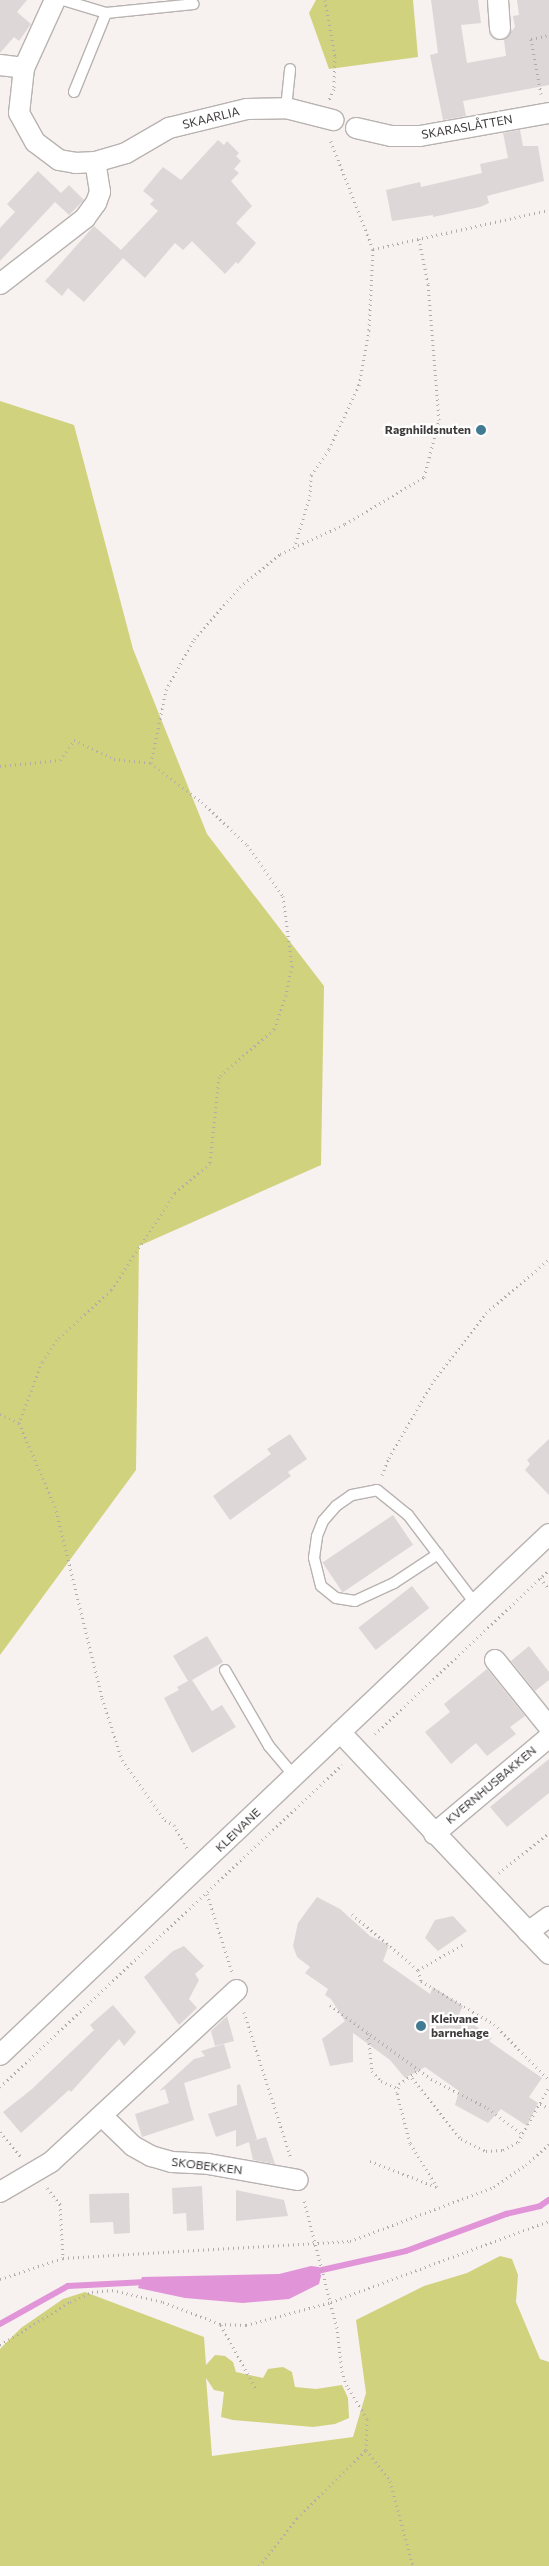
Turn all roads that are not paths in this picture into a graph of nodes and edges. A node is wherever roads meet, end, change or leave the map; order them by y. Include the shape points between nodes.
1 (54, 0) edge
2 (63, 0) edge
3 (498, 0) edge
4 (194, 4) dead end
5 (106, 13) junction
6 (500, 29) dead end
7 (0, 65) edge
8 (24, 68) junction
9 (290, 69) dead end
10 (74, 92) dead end
11 (286, 108) junction
12 (547, 113) edge
13 (326, 118) joint
14 (356, 128) joint
15 (96, 162) junction
16 (0, 284) edge
17 (549, 1534) edge
18 (438, 1554) junction
19 (474, 1602) junction
20 (495, 1660) dead end
21 (225, 1670) dead end
22 (549, 1727) edge
23 (340, 1732) junction
24 (549, 1737) edge
25 (295, 1777) junction
26 (434, 1834) junction
27 (549, 1917) edge
28 (528, 1932) junction
29 (549, 1954) edge
30 (237, 1990) road end
31 (0, 2055) edge
32 (102, 2116) junction
33 (298, 2180) road end
34 (0, 2192) edge

1 - 8 street, SKAARLIA
2 - 5 lane
3 - 6 street
4 - 5 lane
5 - 10 lane
7 - 8 street
8 - 15 street, SKAARLIA via 19,91 20,113 34,142 59,160 76,164
9 - 11 lane
11 - 13 street, SKAARLIA
11 - 15 street, SKAARLIA via 247,109 206,117 169,128 126,153
12 - 14 street, SKARASLÅTTEN via 420,136 391,136
13 - 14 lane
15 - 16 street via 100,192 85,218
17 - 19 street, KLEIVANE
18 - 18 lane via 408,1515 377,1490 344,1499 323,1521 314,1558 321,1586 341,1599 363,1599 416,1571
18 - 19 lane
19 - 23 street, KLEIVANE
20 - 22 street
21 - 25 lane via 269,1746
23 - 25 street, KLEIVANE
23 - 26 street, KVERNHUSBAKKEN
24 - 26 street, KVERNHUSBAKKEN
25 - 31 street, KLEIVANE
26 - 28 street, KVERNHUSBAKKEN
27 - 28 street
28 - 29 street, KVERNHUSBAKKEN
30 - 32 street
32 - 33 street, SKOBEKKEN via 132,2146 151,2156 172,2162 221,2166
32 - 34 street via 51,2162

